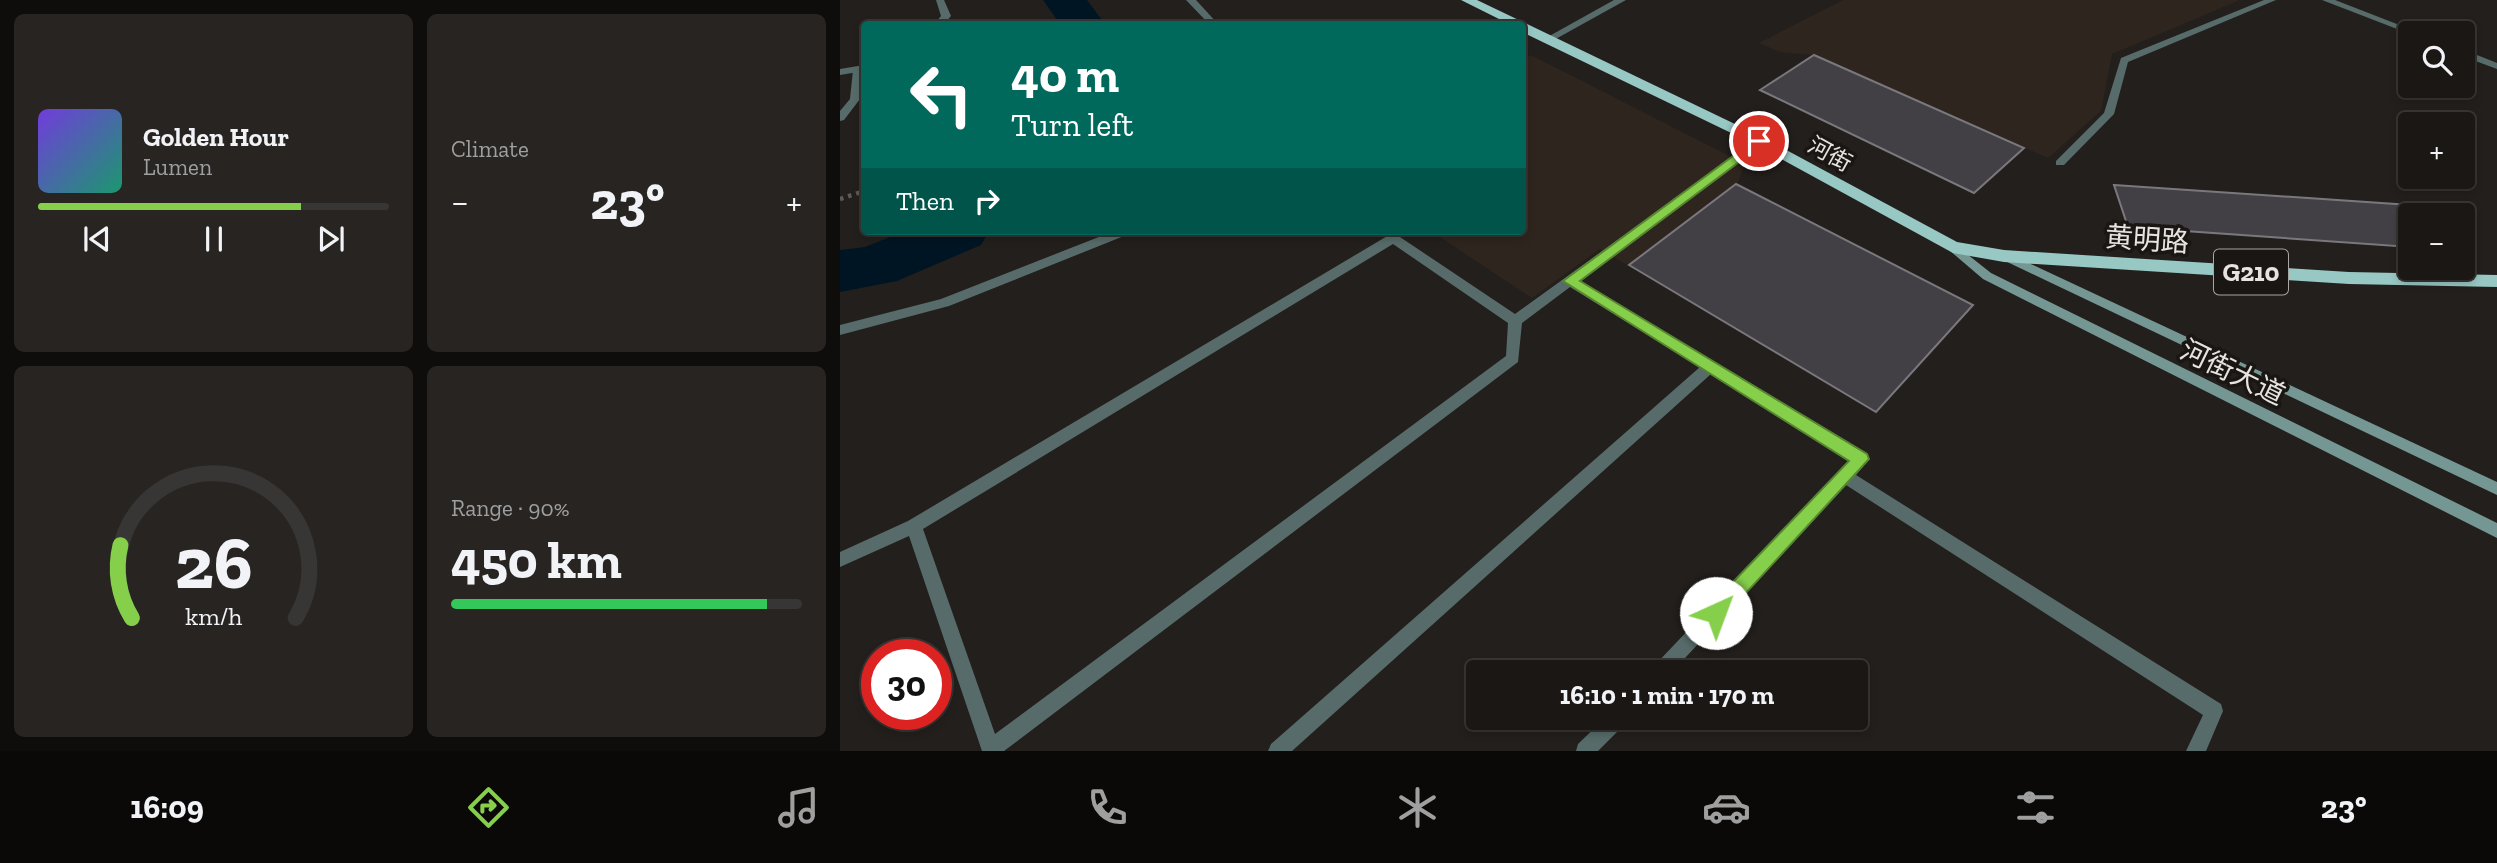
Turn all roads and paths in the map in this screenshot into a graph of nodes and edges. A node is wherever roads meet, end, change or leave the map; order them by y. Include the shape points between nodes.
1 (940, 0) edge
2 (1191, 0) edge
3 (1467, 0) edge
4 (1621, 0) edge
5 (2272, 0) edge
6 (2327, 0) edge
7 (942, 21) edge
8 (1211, 21) edge
9 (1510, 21) edge
10 (2398, 27) edge
11 (1526, 29) edge
12 (1549, 39) junction
13 (2475, 57) edge
14 (2497, 66) edge
15 (861, 69) edge
16 (840, 72) edge
17 (840, 118) edge
18 (1759, 141) junction
19 (2060, 163) dead end
20 (861, 192) edge
21 (840, 198) edge
22 (1115, 235) edge
23 (1953, 247) junction
24 (2004, 256) junction
25 (1570, 281) junction
26 (2497, 281) edge
27 (1515, 321) junction
28 (840, 330) edge
29 (1709, 367) junction
30 (1845, 476) junction
31 (2497, 489) edge
32 (914, 526) junction
33 (2497, 531) edge
34 (840, 560) edge
35 (1671, 660) edge
36 (1605, 730) edge
37 (991, 750) edge
38 (1278, 751) edge
39 (1585, 751) edge
40 (2196, 751) edge

1 - 7 street via 946,16
2 - 8 street
3 - 9 highway, 河街 / G210
4 - 12 street
5 - 19 street via 2124,60 2109,114
6 - 10 street
11 - 12 highway, 河街 / G210
12 - 18 highway, 河街 / G210
13 - 14 street
15 - 16 street
15 - 17 street via 855,99
18 - 23 highway, 河街 / G210
18 - 25 street
20 - 21 path
22 - 28 street via 944,303
23 - 24 highway, 河街 / G210
23 - 33 main road, 河街大道 via 1987,276
24 - 26 highway, 黄明路 / G210 via 2349,278
24 - 31 main road, 河街大道
25 - 27 street
25 - 29 street
27 - 32 street via 1393,238
27 - 37 street via 1513,358
29 - 30 street via 1861,459
29 - 38 street
30 - 35 street
30 - 40 street via 2214,711
32 - 34 street
32 - 37 street
36 - 39 street

